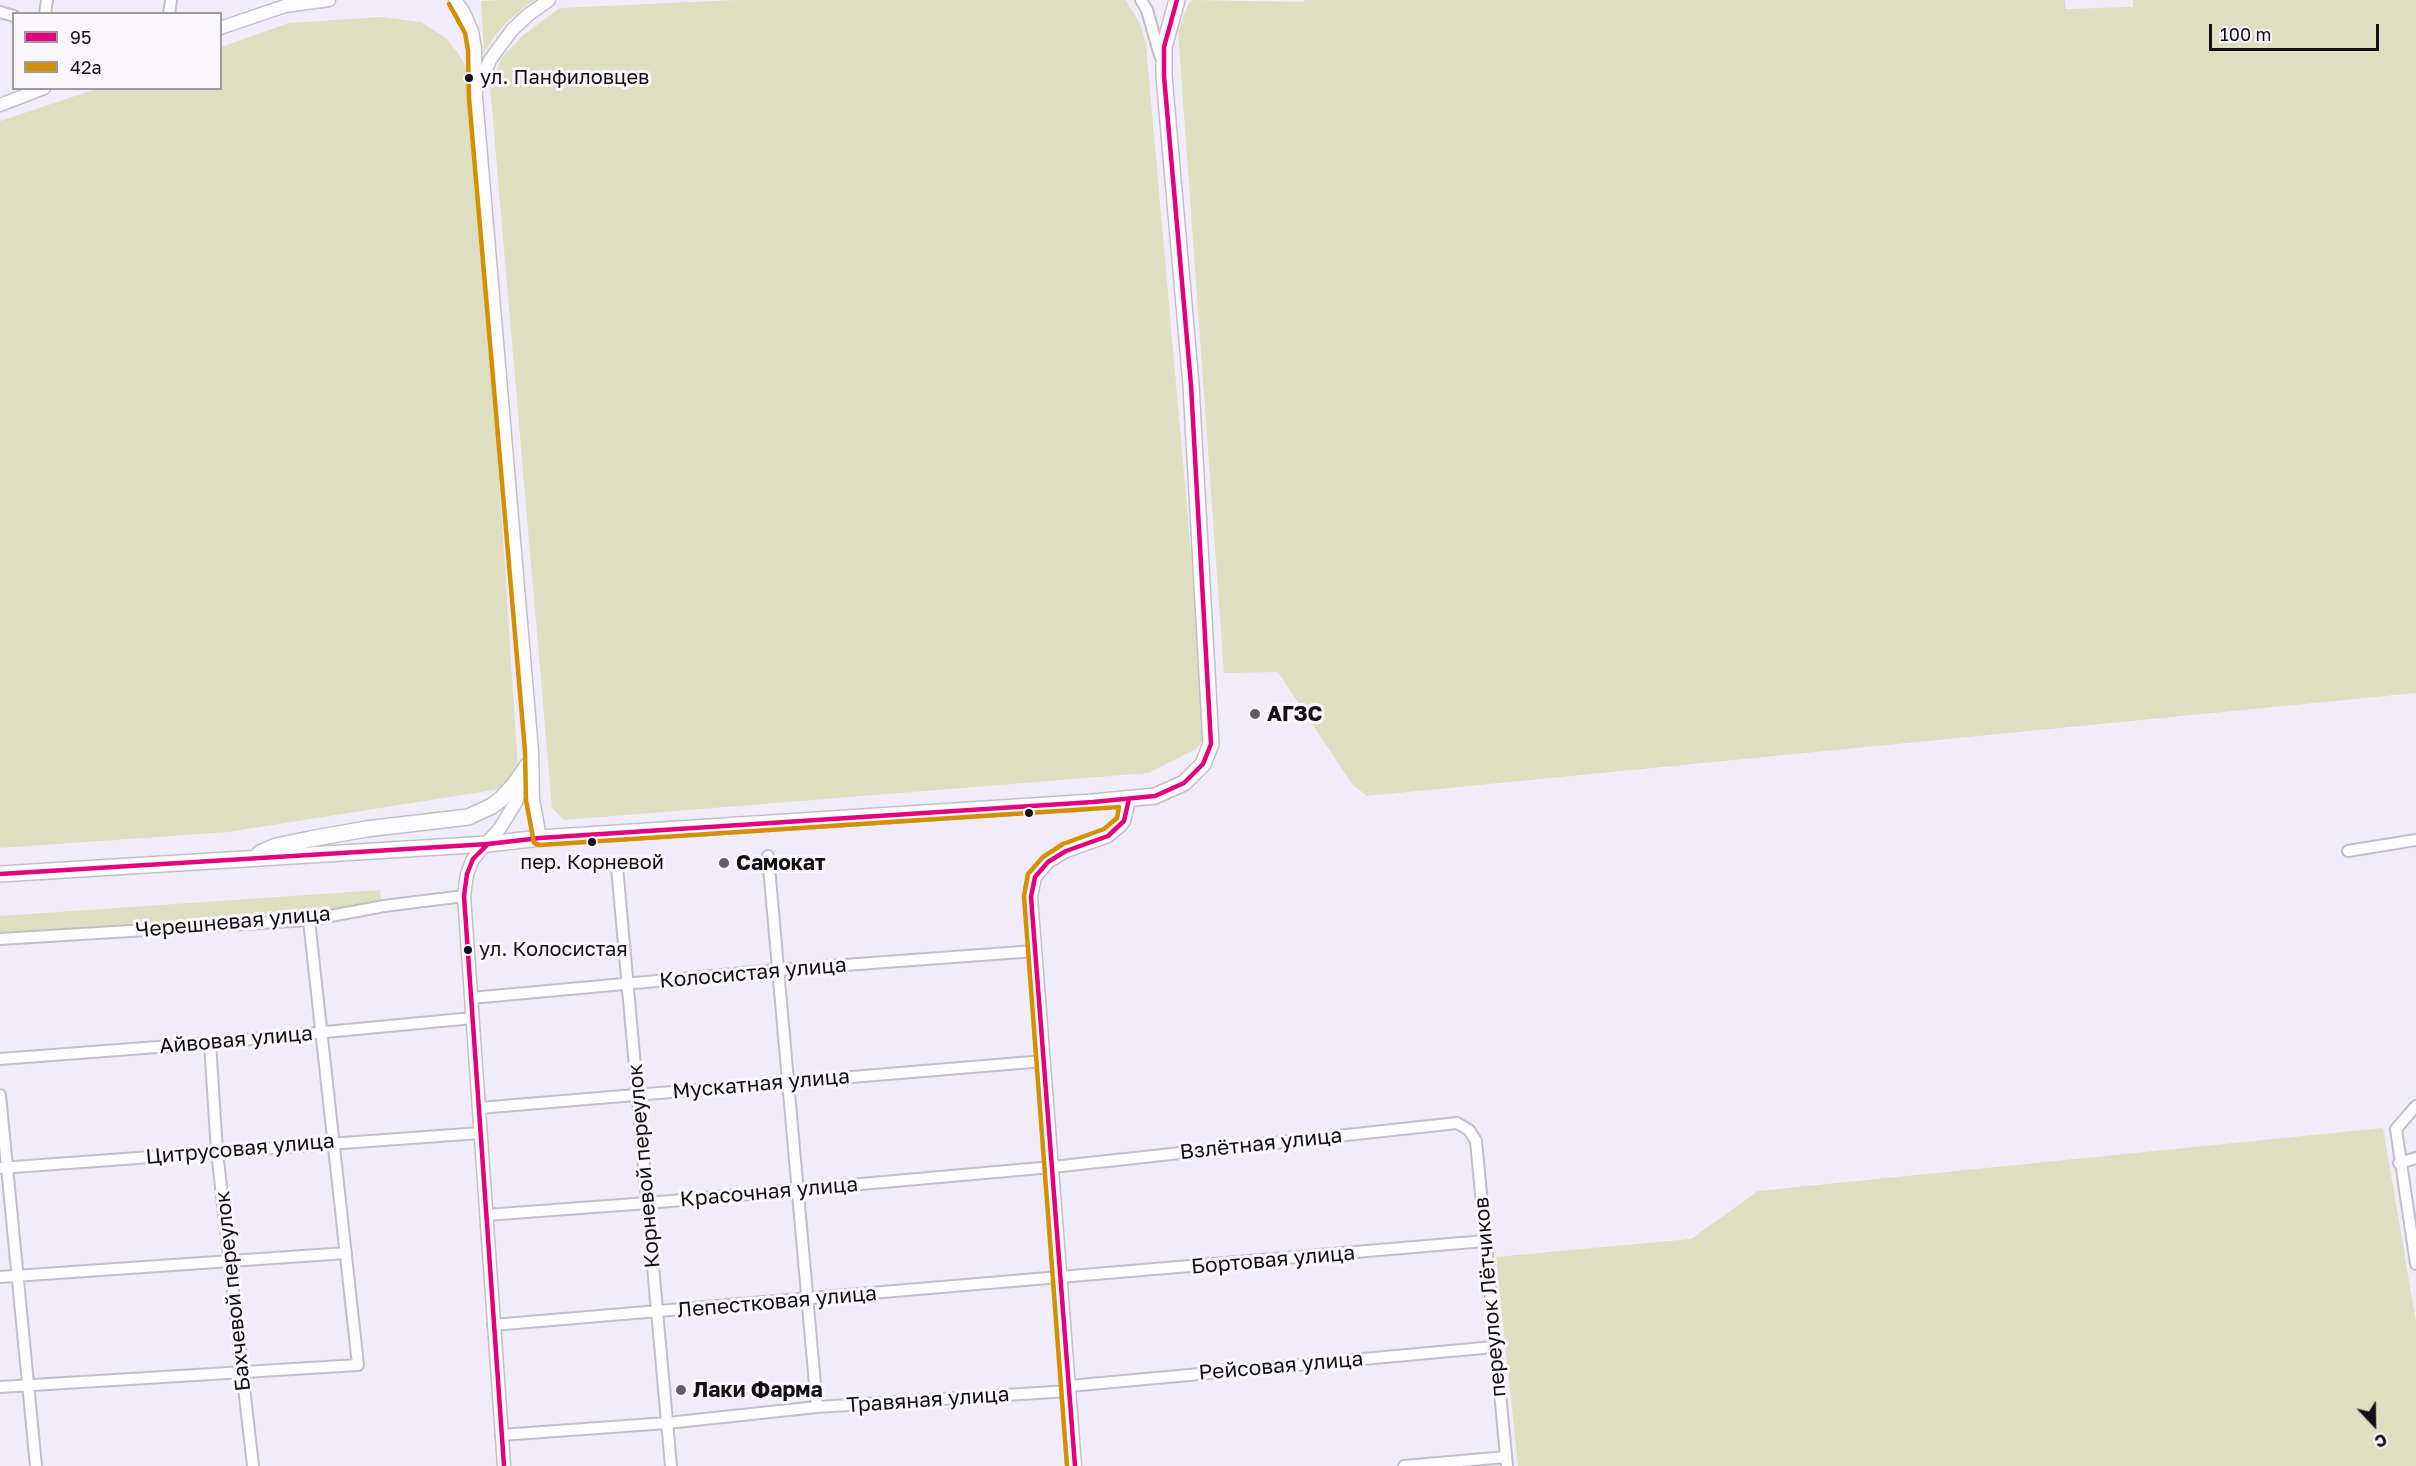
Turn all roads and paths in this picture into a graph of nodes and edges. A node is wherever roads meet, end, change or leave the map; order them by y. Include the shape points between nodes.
1 (329, 0) edge
2 (455, 0) edge
3 (549, 0) edge
4 (1141, 0) edge
5 (1177, 0) edge
6 (303, 1) edge
7 (222, 27) edge
8 (1164, 76) junction
9 (32, 91) edge
10 (476, 97) junction
11 (0, 105) edge
12 (530, 758) junction
13 (1129, 798) junction
14 (540, 838) junction
15 (2416, 840) edge
16 (488, 844) junction
17 (2348, 851) dead end
18 (768, 856) dead end
19 (249, 858) junction
20 (617, 867) dead end
21 (0, 874) edge
22 (464, 896) junction
23 (309, 920) junction
24 (0, 939) edge
25 (1035, 951) junction
26 (777, 970) junction
27 (628, 984) junction
28 (471, 998) junction
29 (472, 1018) junction
30 (322, 1032) junction
31 (210, 1043) junction
32 (0, 1059) edge
33 (1044, 1061) junction
34 (789, 1082) junction
35 (0, 1095) edge
36 (638, 1095) junction
37 (2416, 1106) edge
38 (478, 1108) junction
39 (1469, 1130) joint
40 (480, 1132) junction
41 (334, 1142) junction
42 (218, 1152) junction
43 (2416, 1158) edge
44 (2399, 1163) junction
45 (4, 1167) edge
46 (1052, 1167) junction
47 (798, 1190) junction
48 (648, 1203) junction
49 (486, 1215) junction
50 (1485, 1241) junction
51 (346, 1253) junction
52 (229, 1262) junction
53 (2416, 1264) edge
54 (18, 1276) junction
55 (0, 1277) edge
56 (1060, 1279) junction
57 (808, 1299) junction
58 (657, 1312) junction
59 (493, 1325) junction
60 (1494, 1347) junction
61 (241, 1371) junction
62 (26, 1386) junction
63 (0, 1387) edge
64 (1069, 1389) junction
65 (817, 1407) junction
66 (667, 1423) junction
67 (501, 1435) junction
68 (1506, 1461) edge
69 (36, 1466) edge
70 (253, 1466) edge
71 (504, 1466) edge
72 (671, 1466) edge
73 (1075, 1466) edge
74 (1404, 1466) edge

1 - 6 street
2 - 10 street via 472,31
3 - 10 street via 528,15 499,46
4 - 8 street
5 - 8 main road via 1164,47
6 - 7 street
8 - 13 main road via 1191,385 1211,744 1203,764 1178,788 1155,796
9 - 11 street
10 - 12 street
12 - 14 street
12 - 16 street via 516,802
12 - 19 main road via 501,799 468,817 310,839 276,846
13 - 14 main road
13 - 25 street via 1120,826 1108,836 1057,856 1035,877 1031,897
14 - 16 main road
15 - 17 street
16 - 19 main road
16 - 22 street via 473,859 466,874
18 - 26 street
19 - 21 main road
20 - 27 street, Корневой переулок
22 - 23 street, Черешневая улица
22 - 28 street
23 - 24 street, Черешневая улица
23 - 30 street
25 - 26 street, Колосистая улица
25 - 33 street
26 - 27 street, Колосистая улица
26 - 34 street
27 - 28 street, Колосистая улица
27 - 36 street, Корневой переулок
28 - 29 street
29 - 30 street, Айвовая улица
29 - 38 street
30 - 31 street, Айвовая улица
30 - 41 street
31 - 32 street, Айвовая улица
31 - 42 street, Бахчевой переулок
33 - 34 street, Мускатная улица
33 - 46 street
34 - 36 street, Мускатная улица
34 - 47 street
35 - 45 street
36 - 38 street, Мускатная улица
36 - 48 street, Корневой переулок
37 - 44 street via 2396,1130
38 - 40 street
39 - 46 street, Взлётная улица via 1457,1123
39 - 50 street, переулок Лётчиков via 1476,1142
40 - 41 street, Цитрусовая улица
40 - 49 street
41 - 42 street, Цитрусовая улица
41 - 51 street
42 - 45 street, Цитрусовая улица
42 - 52 street, Бахчевой переулок
43 - 44 street
44 - 53 street
45 - 54 street
46 - 47 street, Красочная улица
46 - 56 street
47 - 48 street, Красочная улица
47 - 57 street
48 - 49 street, Красочная улица
48 - 58 street, Корневой переулок
49 - 59 street
50 - 56 street, Бортовая улица
50 - 60 street, переулок Лётчиков
51 - 52 street
51 - 61 street via 358,1365
52 - 54 street
52 - 61 street, Бахчевой переулок
54 - 55 street
54 - 62 street
56 - 57 street, Лепестковая улица
56 - 64 street
57 - 58 street, Лепестковая улица
57 - 65 street
58 - 59 street, Лепестковая улица
58 - 66 street, Корневой переулок
59 - 67 street
60 - 64 street, Рейсовая улица
60 - 68 street, переулок Лётчиков
61 - 62 street
61 - 70 street, Бахчевой переулок
62 - 63 street
62 - 69 street
64 - 65 street, Травяная улица
64 - 73 street
65 - 66 street, Травяная улица
66 - 67 street, Травяная улица
66 - 72 street, Корневой переулок
67 - 71 street
68 - 74 street

